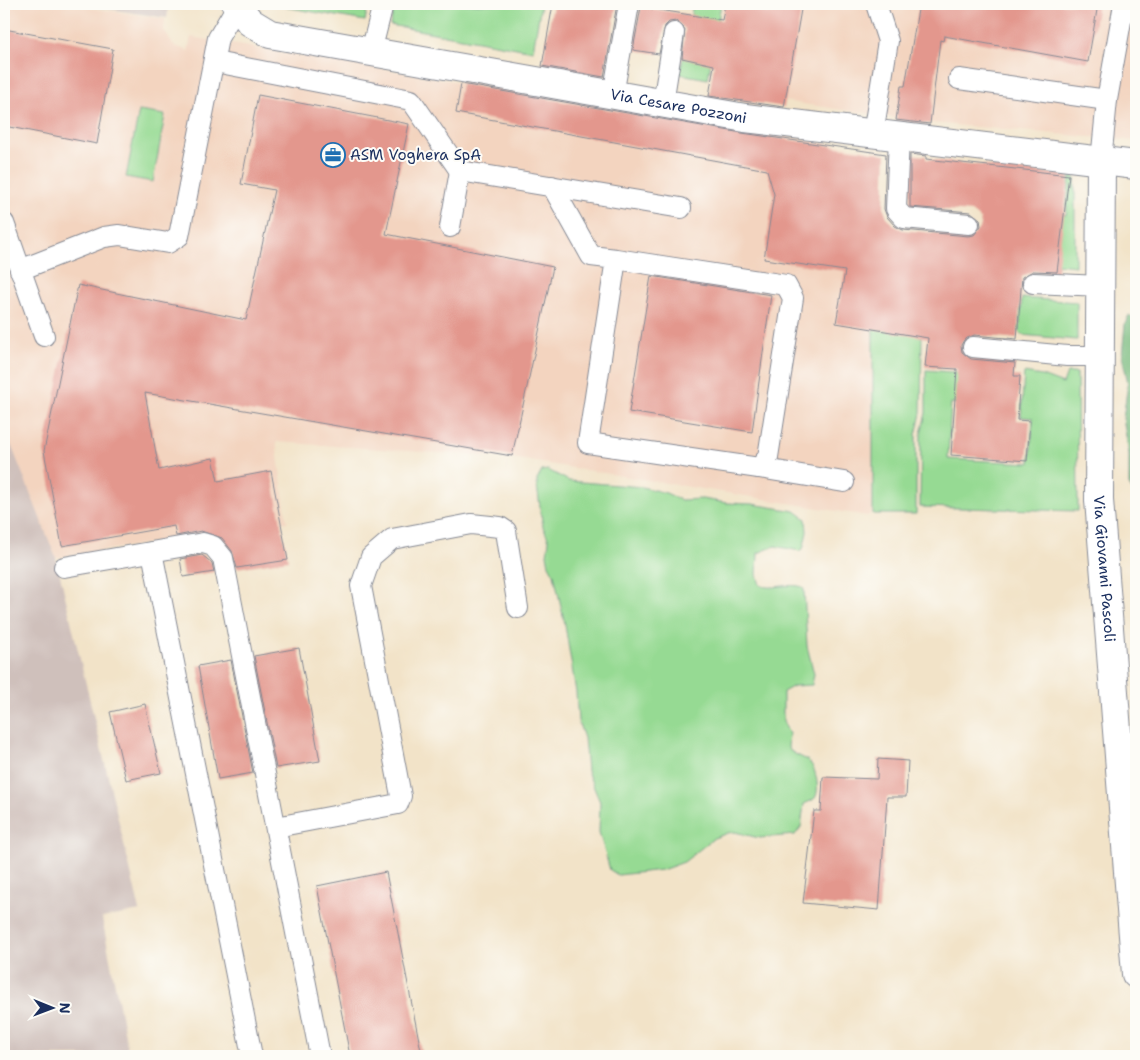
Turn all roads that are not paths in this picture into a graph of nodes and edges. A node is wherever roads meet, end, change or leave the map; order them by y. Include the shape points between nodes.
1 (383, 4) edge
2 (629, 4) edge
3 (876, 4) edge
4 (1124, 4) edge
5 (237, 5) edge
6 (674, 33) dead end
7 (371, 52) junction
8 (215, 62) junction
9 (959, 79) dead end
10 (613, 95) junction
11 (1107, 100) junction
12 (663, 103) junction
13 (886, 135) junction
14 (1101, 162) junction
15 (1136, 165) edge
16 (460, 171) junction
17 (552, 186) junction
18 (681, 208) dead end
19 (4, 223) edge
20 (969, 224) dead end
21 (450, 227) dead end
22 (616, 260) junction
23 (20, 270) junction
24 (1033, 283) dead end
25 (1100, 286) junction
26 (44, 336) dead end
27 (973, 346) dead end
28 (1101, 356) junction
29 (759, 468) junction
30 (844, 482) dead end
31 (152, 552) junction
32 (64, 567) dead end
33 (518, 608) dead end
34 (276, 828) junction
35 (1136, 974) edge
36 (252, 1056) edge
37 (320, 1056) edge

1 - 7 lane
2 - 10 lane
3 - 13 lane via 888,42
4 - 11 lane
5 - 7 street, Via Cesare Pozzoni via 250,22 270,34
5 - 8 lane via 218,38
6 - 12 lane
7 - 10 street, Via Cesare Pozzoni
8 - 16 lane via 411,100
8 - 23 lane via 179,236 168,243 119,235 104,238
9 - 11 lane
10 - 12 street, Via Cesare Pozzoni
11 - 14 lane
12 - 13 street, Via Cesare Pozzoni via 745,118
13 - 14 street, Via Cesare Pozzoni
13 - 20 lane via 896,209 904,218
14 - 15 street, Via Cesare Pozzoni
14 - 25 street, Via Giovanni Pascoli
16 - 17 lane
16 - 21 lane
17 - 18 lane
17 - 22 lane via 591,256
19 - 23 lane
22 - 29 lane via 588,442
22 - 29 lane via 786,285 793,298 768,457
23 - 26 lane
24 - 25 lane
25 - 28 street, Via Giovanni Pascoli
27 - 28 lane via 1067,356
28 - 35 street, Via Giovanni Pascoli via 1099,500
29 - 30 lane
31 - 32 lane
31 - 34 lane via 203,543 213,546 223,558
31 - 36 lane
33 - 34 lane via 506,531 500,527 471,524 392,539 371,557 361,586 401,796 398,804
34 - 37 lane

